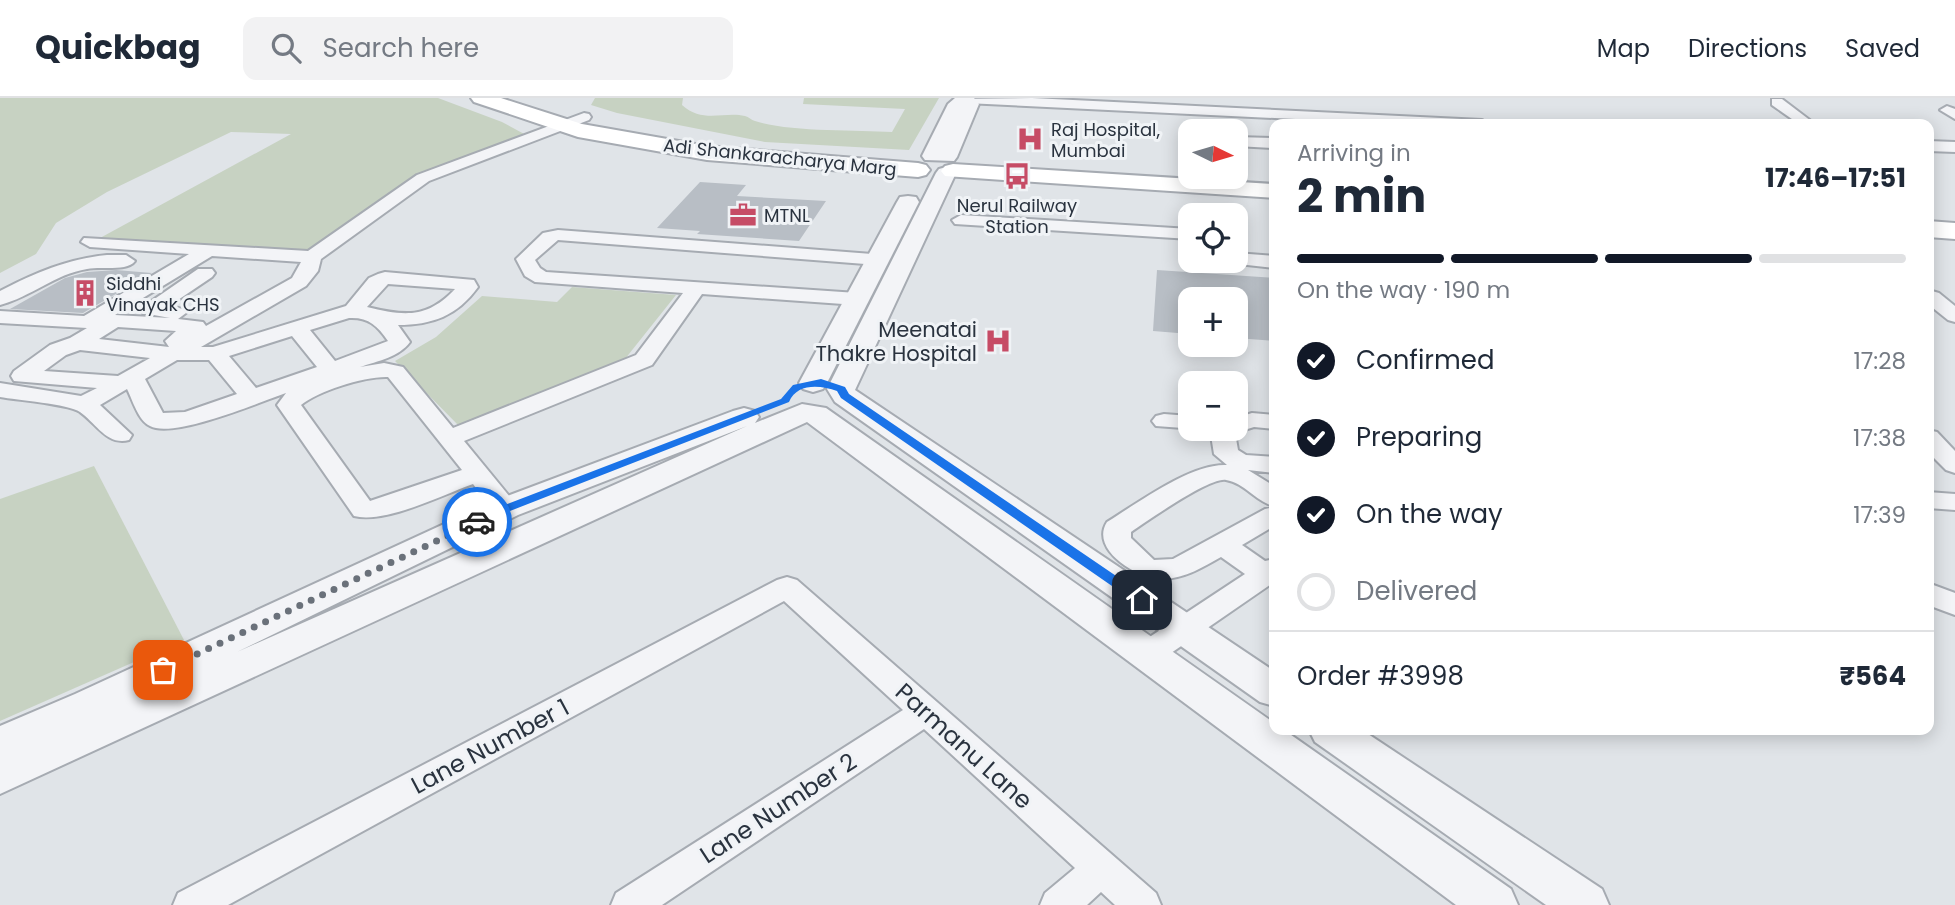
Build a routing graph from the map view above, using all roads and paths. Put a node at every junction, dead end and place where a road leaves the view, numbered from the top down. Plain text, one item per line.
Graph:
1 (481, 98) edge
2 (524, 98) edge
3 (966, 99) edge
4 (1777, 102) dead end
5 (584, 117) junction
6 (1379, 119) edge
7 (1801, 119) edge
8 (561, 126) junction
9 (1248, 142) edge
10 (1269, 143) edge
11 (1934, 146) edge
12 (1955, 147) edge
13 (938, 165) junction
14 (1178, 174) edge
15 (1248, 177) edge
16 (1269, 178) edge
17 (1269, 191) edge
18 (1934, 216) edge
19 (1955, 217) edge
20 (961, 220) dead end
21 (1934, 229) edge
22 (1955, 231) edge
23 (1178, 233) edge
24 (90, 242) dead end
25 (214, 257) junction
26 (312, 257) junction
27 (878, 259) junction
28 (1248, 260) edge
29 (1269, 262) edge
30 (81, 263) junction
31 (184, 266) junction
32 (54, 278) dead end
33 (697, 288) junction
34 (1934, 297) edge
35 (0, 299) edge
36 (857, 299) junction
37 (1955, 299) edge
38 (1934, 300) edge
39 (353, 311) junction
40 (220, 315) joint
41 (1955, 316) edge
42 (0, 317) edge
43 (384, 319) junction
44 (296, 327) junction
45 (78, 343) junction
46 (166, 353) junction
47 (215, 353) junction
48 (331, 370) junction
49 (129, 381) junction
50 (0, 390) edge
51 (252, 397) junction
52 (817, 399) junction
53 (85, 404) junction
54 (1164, 421) dead end
55 (1178, 422) edge
56 (1248, 422) edge
57 (1269, 422) edge
58 (120, 435) dead end
59 (449, 438) junction
60 (1224, 441) edge
61 (1934, 443) edge
62 (1269, 465) edge
63 (1955, 465) edge
64 (479, 473) junction
65 (1269, 494) edge
66 (1934, 500) edge
67 (1955, 502) edge
68 (506, 508) junction
69 (1269, 518) edge
70 (1223, 545) junction
71 (1269, 572) edge
72 (787, 587) joint
73 (1934, 596) edge
74 (1955, 605) edge
75 (1184, 629) junction
76 (1147, 654) junction
77 (1269, 688) edge
78 (926, 711) junction
79 (1337, 735) edge
80 (0, 744) edge
81 (0, 776) edge
82 (1101, 869) junction
83 (192, 905) edge
84 (630, 905) edge
85 (1059, 905) edge
86 (1142, 905) edge
87 (1494, 905) edge
88 (1585, 905) edge

1 - 8 main road, Adi Shankaracharya Marg
2 - 5 main road, Adi Shankaracharya Marg
3 - 6 street
3 - 13 street
4 - 7 street
5 - 8 street
5 - 13 main road, Adi Shankaracharya Marg
8 - 13 main road, Adi Shankaracharya Marg
8 - 26 street
9 - 10 street
11 - 12 street
13 - 14 main road, Adi Shankaracharya Marg
13 - 17 main road, Adi Shankaracharya Marg
13 - 27 street
13 - 52 street
15 - 16 main road
18 - 19 main road
20 - 23 street
21 - 22 main road
24 - 25 street
25 - 26 street
25 - 31 street
25 - 40 street
25 - 40 street
26 - 46 street
27 - 33 street
27 - 36 street
28 - 29 street
30 - 31 street
30 - 32 street
30 - 35 street
31 - 42 street
33 - 36 street
33 - 59 street
34 - 37 street
36 - 52 street
38 - 41 street
39 - 43 street
39 - 43 street
39 - 44 street
43 - 48 street
44 - 47 street
44 - 48 street
45 - 46 street
45 - 46 street
45 - 49 street
46 - 47 street
46 - 49 street
47 - 51 street
48 - 51 street
49 - 51 street
49 - 53 street
50 - 53 street
52 - 68 street
52 - 75 street
52 - 76 street
52 - 81 street
53 - 58 street
54 - 55 street
56 - 57 street
59 - 64 street
59 - 64 street
60 - 62 street
61 - 63 street
64 - 68 street
65 - 70 street
66 - 67 street
68 - 80 street
69 - 70 street
70 - 71 street
71 - 75 street
72 - 78 street, Parmanu Lane
72 - 83 street, Lane Number 1
73 - 74 street
75 - 76 street
75 - 77 street
76 - 87 street
78 - 82 street, Parmanu Lane
78 - 84 street, Lane Number 2
79 - 88 street
82 - 85 street
82 - 86 street, Parmanu Lane

